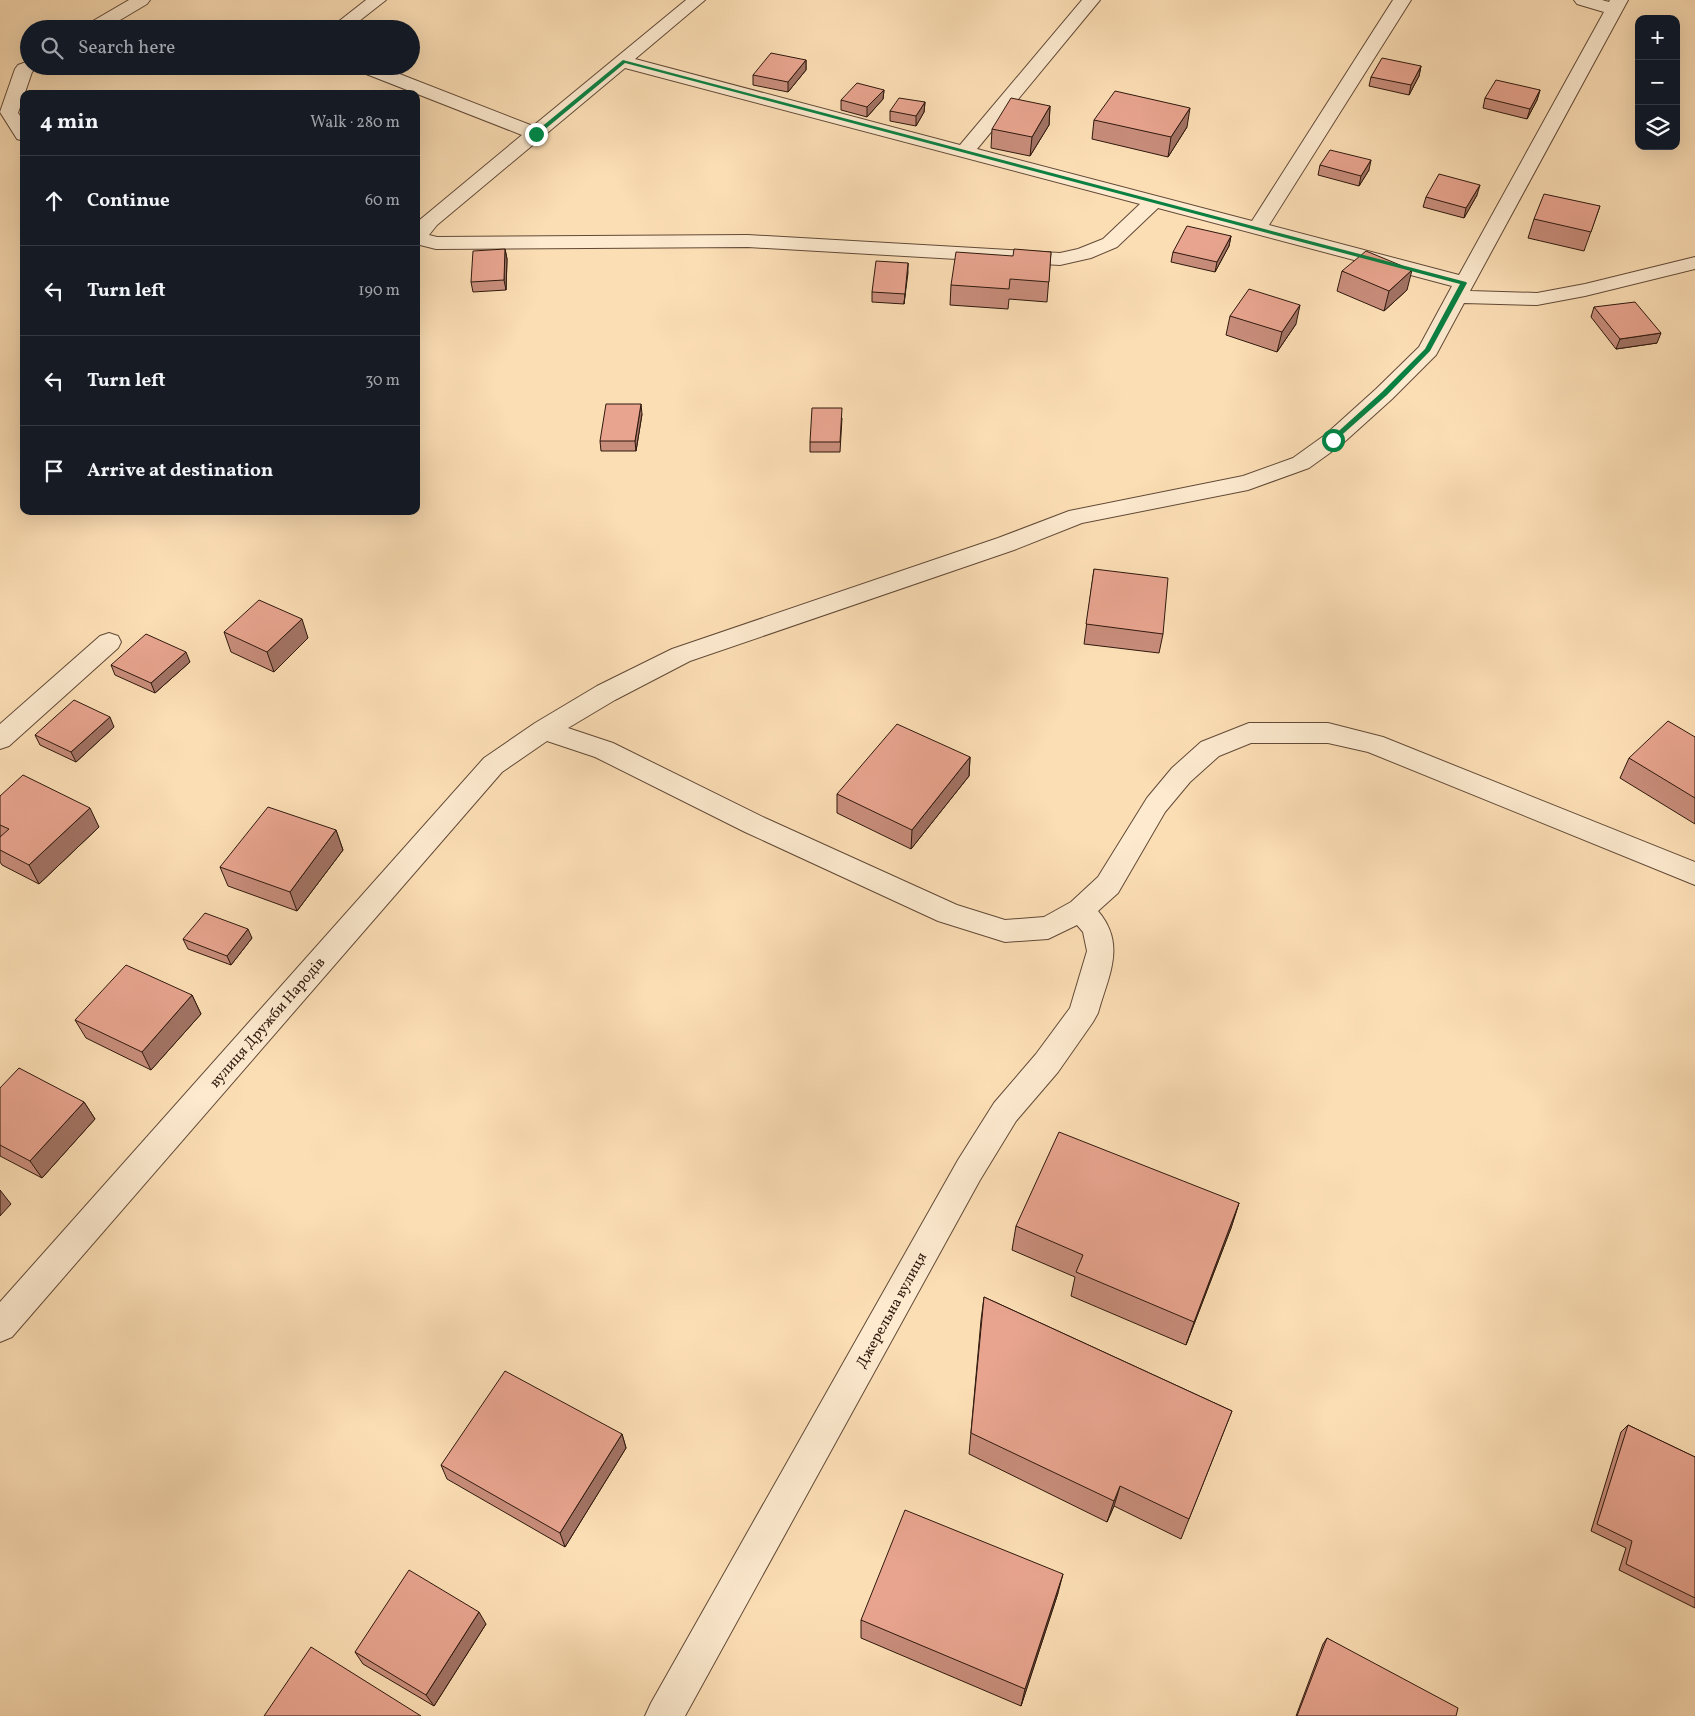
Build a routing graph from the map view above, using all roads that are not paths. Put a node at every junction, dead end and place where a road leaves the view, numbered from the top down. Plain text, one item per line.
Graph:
1 (141, 0) edge
2 (377, 0) edge
3 (696, 0) edge
4 (1091, 0) edge
5 (1402, 0) edge
6 (1583, 0) edge
7 (1616, 4) edge
8 (107, 20) edge
9 (350, 20) edge
10 (624, 62) junction
11 (22, 75) edge
12 (385, 75) edge
13 (20, 129) edge
14 (536, 134) junction
15 (964, 151) junction
16 (1154, 201) junction
17 (1257, 228) junction
18 (420, 231) edge
19 (420, 239) edge
20 (436, 243) junction
21 (420, 246) edge
22 (1695, 263) edge
23 (1461, 290) junction
24 (109, 642) dead end
25 (544, 730) junction
26 (0, 739) edge
27 (1695, 874) edge
28 (1081, 910) junction
29 (0, 1326) edge
30 (664, 1716) edge

1 - 8 street
2 - 9 street
3 - 10 street
4 - 15 street
5 - 17 street
6 - 7 street
7 - 23 street, вулиця Дружби Народів
10 - 14 street
10 - 15 street
11 - 13 street
12 - 14 street
14 - 18 street
15 - 16 street
16 - 17 street
16 - 20 street
17 - 23 street
19 - 20 street
20 - 21 street
22 - 23 street
23 - 25 street, вулиця Дружби Народів
24 - 26 street
25 - 28 street
25 - 29 street, вулиця Дружби Народів
27 - 28 street
28 - 30 street, Джерельна вулиця

